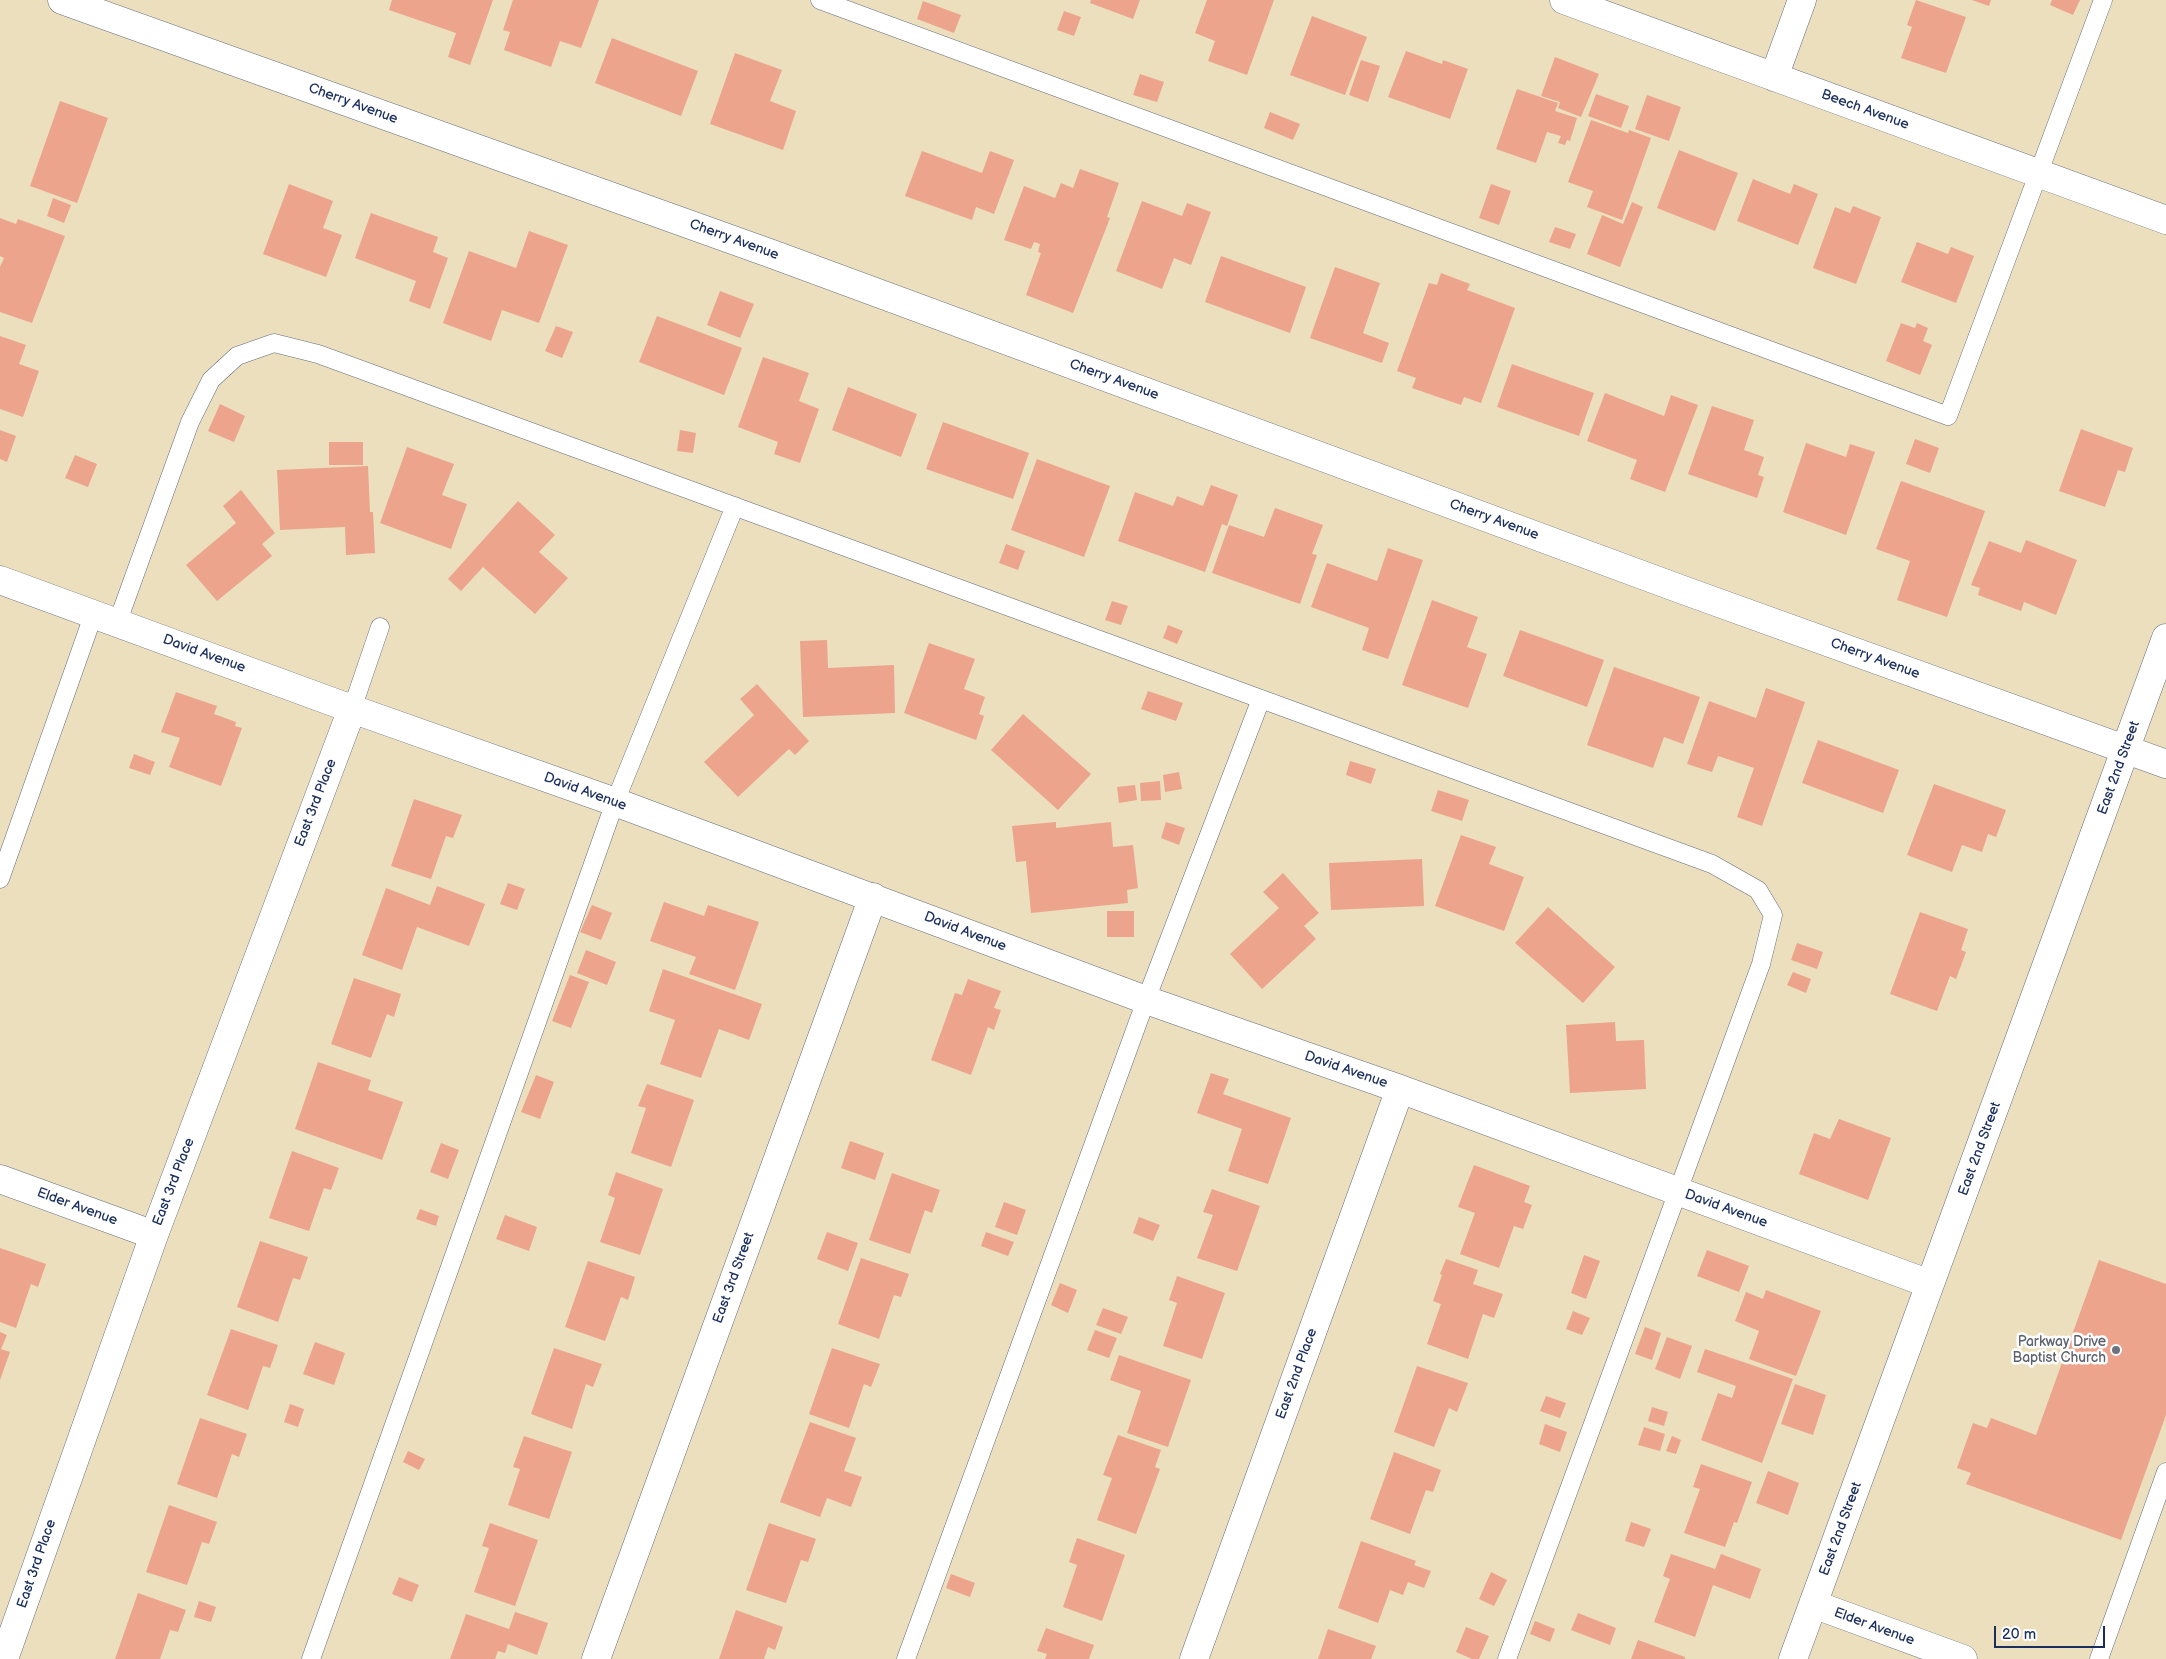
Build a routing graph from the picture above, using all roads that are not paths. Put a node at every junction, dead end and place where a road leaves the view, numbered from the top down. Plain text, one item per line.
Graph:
1 (62, 0) edge
2 (820, 0) edge
3 (1564, 0) edge
4 (1802, 0) edge
5 (2103, 0) edge
6 (1774, 77) junction
7 (2040, 174) junction
8 (2166, 220) edge
9 (735, 506) junction
10 (0, 580) edge
11 (106, 617) junction
12 (380, 627) dead end
13 (2166, 638) edge
14 (1261, 699) junction
15 (352, 709) junction
16 (2126, 749) junction
17 (2166, 764) edge
18 (615, 802) junction
19 (0, 879) edge
20 (873, 897) junction
21 (1146, 1000) junction
22 (1400, 1090) junction
23 (0, 1179) edge
24 (1677, 1191) junction
25 (154, 1235) junction
26 (1930, 1284) junction
27 (2166, 1472) edge
28 (1813, 1604) junction
29 (4, 1659) edge
30 (311, 1659) edge
31 (596, 1659) edge
32 (906, 1659) edge
33 (1194, 1659) edge
34 (1508, 1659) edge
35 (1794, 1659) edge
36 (1963, 1659) edge
37 (2099, 1659) edge

1 - 16 street, Cherry Avenue
2 - 7 lane
3 - 6 street, Beech Avenue
4 - 6 street
5 - 7 lane
6 - 7 street, Beech Avenue
7 - 8 street, Beech Avenue
9 - 11 lane
9 - 14 lane
9 - 18 lane
10 - 11 street, David Avenue
11 - 15 street, David Avenue
11 - 19 lane
12 - 15 lane
13 - 16 street, East 2nd Street
14 - 21 lane
14 - 24 lane
15 - 18 street, David Avenue
15 - 25 street, East 3rd Place
16 - 17 street, Cherry Avenue
16 - 26 street, East 2nd Street
18 - 20 street, David Avenue
18 - 30 lane
20 - 21 street, David Avenue
20 - 31 street, East 3rd Street
21 - 22 street, David Avenue
21 - 32 lane
22 - 24 street, David Avenue
22 - 33 street, East 2nd Place
23 - 25 street, Elder Avenue
24 - 26 street, David Avenue
24 - 34 lane
25 - 29 street, East 3rd Place
26 - 28 street, East 2nd Street
27 - 37 lane
28 - 35 street, East 2nd Street
28 - 36 street, Elder Avenue

